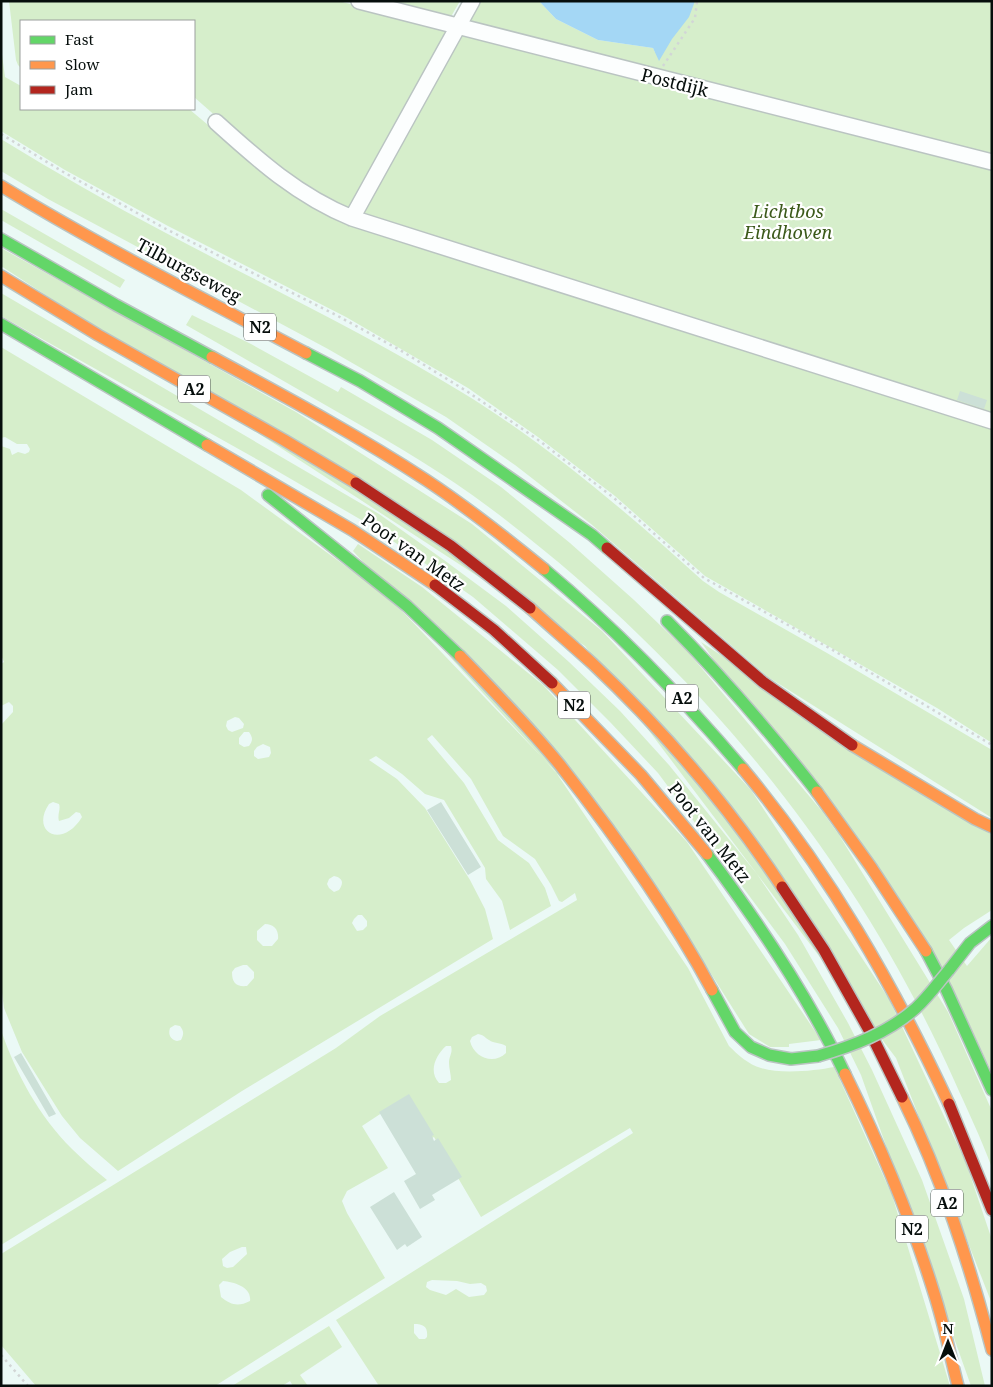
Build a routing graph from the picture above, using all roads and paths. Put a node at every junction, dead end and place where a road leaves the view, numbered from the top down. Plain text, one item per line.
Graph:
1 (359, 1) edge
2 (472, 1) edge
3 (697, 1) edge
4 (457, 26) junction
5 (658, 78) junction
6 (216, 122) dead end
7 (1, 134) edge
8 (992, 162) edge
9 (1, 186) edge
10 (352, 218) junction
11 (1, 239) edge
12 (1, 276) edge
13 (1, 324) edge
14 (992, 420) edge
15 (232, 459) junction
16 (512, 480) junction
17 (580, 540) dead end
18 (660, 614) dead end
19 (992, 745) edge
20 (992, 827) edge
21 (992, 926) edge
22 (992, 1090) edge
23 (992, 1210) edge
24 (992, 1350) edge
25 (1, 1355) edge
26 (28, 1386) edge
27 (958, 1386) edge

1 - 4 street, Postdijk
2 - 4 street
3 - 5 path
4 - 5 street, Postdijk
4 - 10 street
5 - 8 street, Postdijk
6 - 10 street
7 - 19 path
9 - 16 highway, Tilburgseweg / N2
10 - 14 street
11 - 23 highway, A2
12 - 24 highway, Poot van Metz / A2
13 - 15 highway, N2
15 - 21 highway, N2, bridge
15 - 27 highway, Poot van Metz / N2
16 - 17 highway, N2
16 - 20 highway, N2
18 - 22 highway
25 - 26 path

